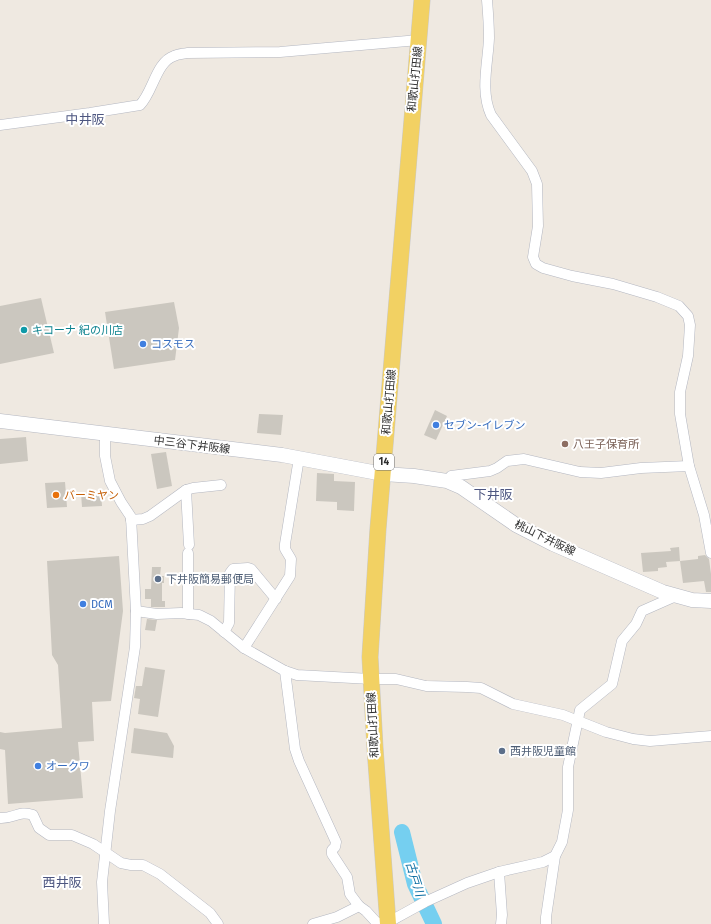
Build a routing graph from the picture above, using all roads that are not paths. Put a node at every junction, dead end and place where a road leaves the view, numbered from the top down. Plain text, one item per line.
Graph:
1 (422, 0) edge
2 (487, 0) edge
3 (419, 40) junction
4 (0, 125) edge
5 (0, 421) edge
6 (105, 434) junction
7 (299, 458) junction
8 (689, 466) junction
9 (383, 474) junction
10 (447, 481) junction
11 (221, 485) dead end
12 (186, 490) junction
13 (131, 520) junction
14 (711, 553) edge
15 (676, 596) junction
16 (276, 598) junction
17 (711, 601) edge
18 (136, 611) junction
19 (188, 614) junction
20 (224, 632) junction
21 (244, 648) junction
22 (285, 671) junction
23 (371, 679) junction
24 (578, 720) junction
25 (711, 736) edge
26 (0, 818) edge
27 (105, 852) junction
28 (555, 856) junction
29 (499, 872) junction
30 (359, 906) junction
31 (104, 924) edge
32 (218, 924) edge
33 (313, 924) edge
34 (388, 924) edge
35 (501, 924) edge
36 (546, 924) edge

1 - 3 main road, 和歌山打田線 / 14
2 - 8 street
3 - 4 street
3 - 9 main road, 和歌山打田線 / 14
5 - 6 main road, 中三谷下井阪線
6 - 7 main road, 中三谷下井阪線
6 - 13 street
7 - 9 main road, 中三谷下井阪線
7 - 16 street
8 - 10 street
8 - 14 street
9 - 10 main road, 桃山下井阪線
9 - 23 main road, 和歌山打田線 / 14
10 - 15 main road, 桃山下井阪線
11 - 12 street
12 - 13 street
12 - 19 street
13 - 18 street
15 - 17 main road, 桃山下井阪線
15 - 24 street
16 - 20 street
16 - 21 street
18 - 19 street
18 - 27 street
19 - 20 street
20 - 21 street
21 - 22 street
22 - 23 street
22 - 30 street
23 - 24 street
23 - 34 main road, 和歌山打田線 / 14
24 - 25 street
24 - 28 street
26 - 27 street
27 - 31 street
27 - 32 street
28 - 29 street
28 - 36 street
29 - 34 street
29 - 35 street
30 - 33 street
30 - 34 street

